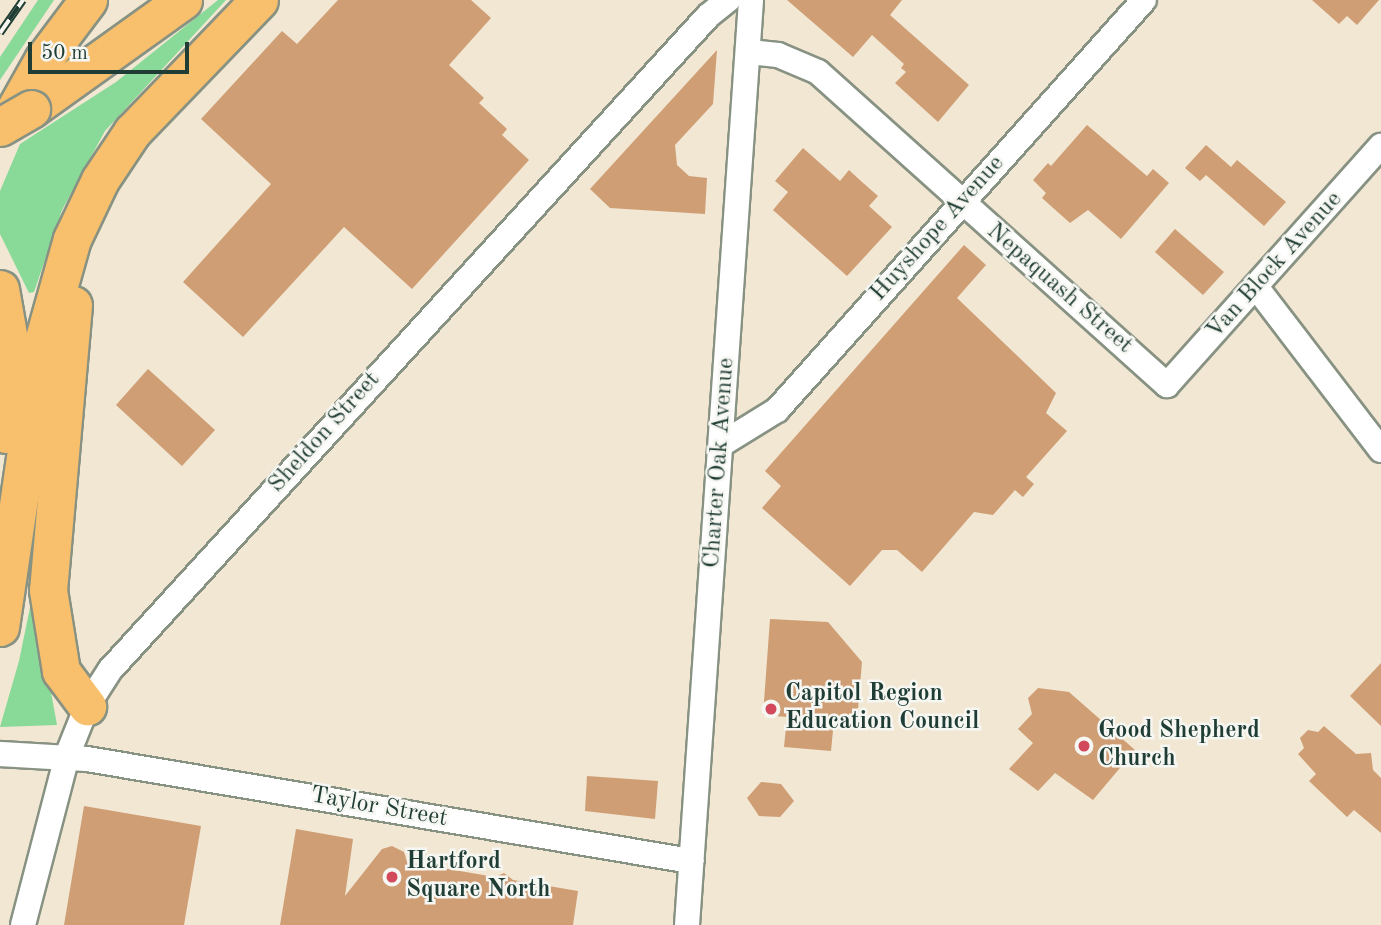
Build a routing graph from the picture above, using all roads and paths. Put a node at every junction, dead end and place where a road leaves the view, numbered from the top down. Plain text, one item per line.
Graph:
1 (88, 0) edge
2 (183, 0) edge
3 (259, 0) edge
4 (727, 0) edge
5 (751, 0) edge
6 (1143, 0) edge
7 (749, 52) junction
8 (143, 118) junction
9 (0, 127) edge
10 (0, 139) edge
11 (1381, 146) edge
12 (961, 202) junction
13 (1257, 288) junction
14 (0, 289) edge
15 (1167, 385) joint
16 (722, 444) junction
17 (1381, 450) edge
18 (3, 615) edge
19 (87, 706) junction
20 (0, 754) edge
21 (67, 757) junction
22 (691, 861) junction
23 (23, 925) edge
24 (687, 925) edge

1 - 10 highway
2 - 9 highway, bridge
3 - 8 highway
4 - 19 street, Sheldon Street
5 - 7 street, Charter Oak Avenue
6 - 12 street, Huyshope Avenue
7 - 12 street, Nepaquash Street
7 - 16 street, Charter Oak Avenue
8 - 18 highway
8 - 19 highway
11 - 13 street, Van Block Avenue
12 - 15 street, Nepaquash Street
12 - 16 street, Huyshope Avenue
13 - 15 street, Van Block Avenue
13 - 17 street
14 - 18 highway
16 - 22 street, Charter Oak Avenue
19 - 21 street, Sheldon Street
20 - 21 street, Taylor Street
21 - 22 street, Taylor Street
21 - 23 street, Sheldon Street
22 - 24 street, Charter Oak Avenue

